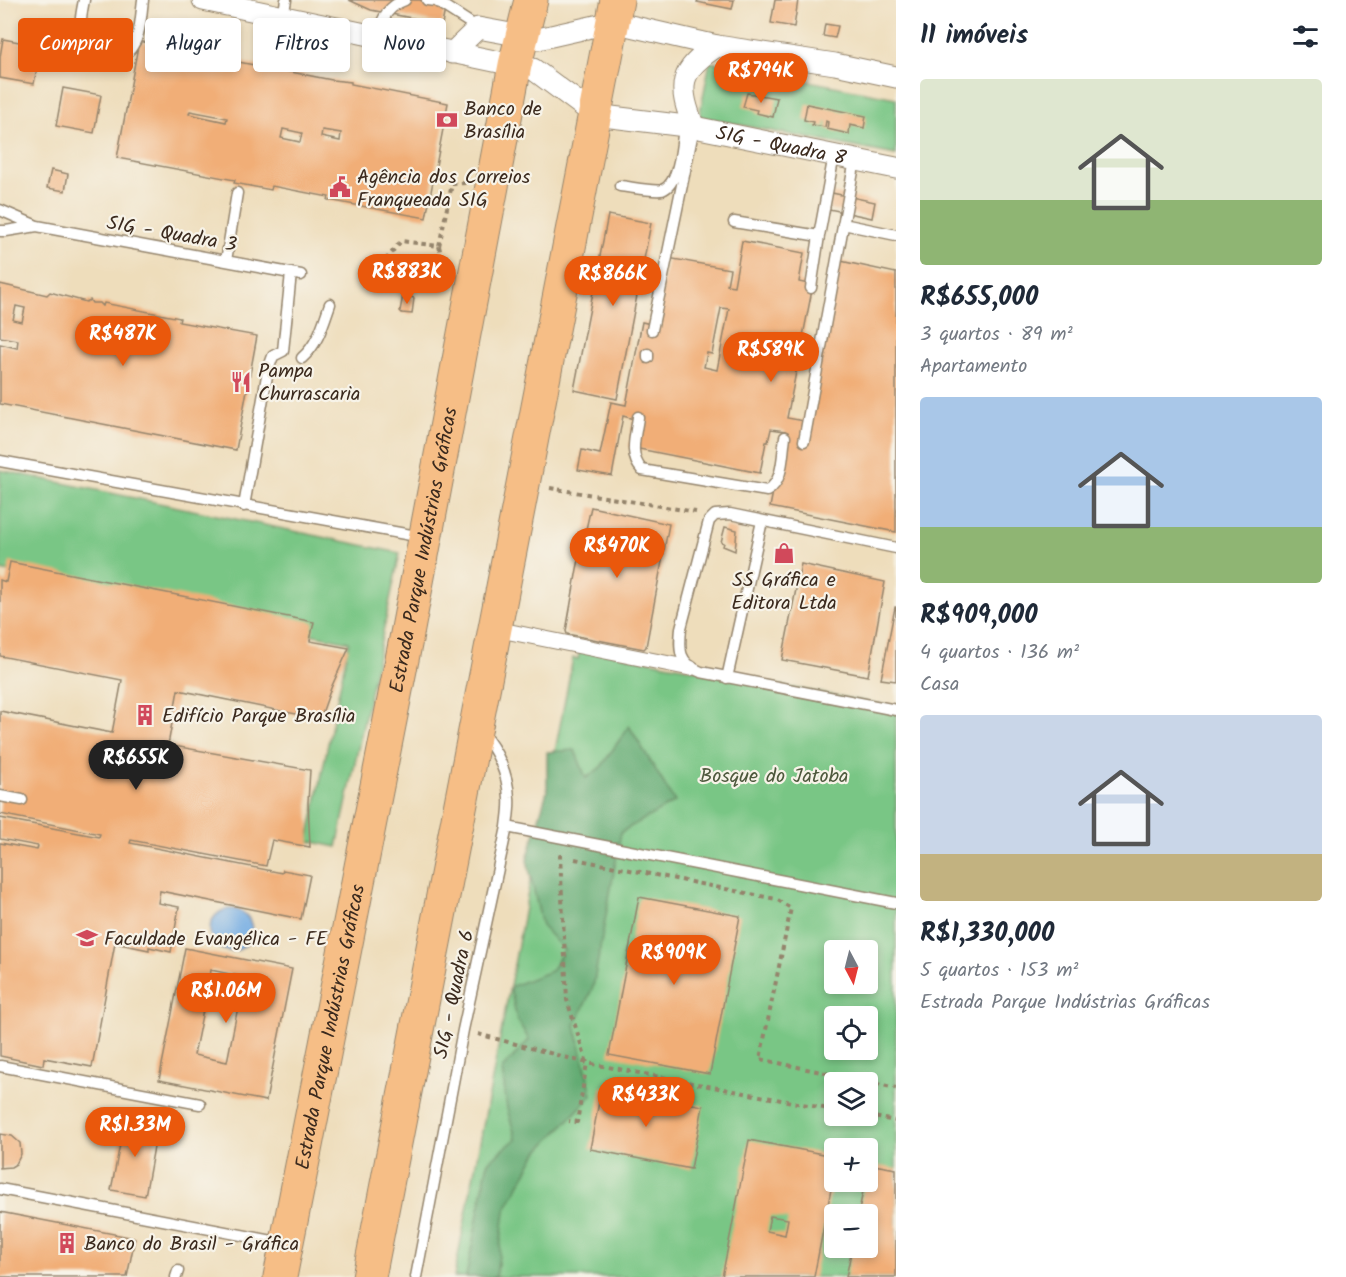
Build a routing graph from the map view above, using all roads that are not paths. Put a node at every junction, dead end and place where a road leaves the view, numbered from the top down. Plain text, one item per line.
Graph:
1 (84, 0) edge
2 (143, 0) edge
3 (203, 0) edge
4 (405, 0) edge
5 (427, 0) edge
6 (531, 0) edge
7 (284, 8) edge
8 (615, 11) edge
9 (383, 18) edge
10 (478, 28) junction
11 (362, 33) edge
12 (717, 46) junction
13 (446, 52) edge
14 (452, 53) junction
15 (524, 57) junction
16 (896, 77) edge
17 (595, 115) junction
18 (689, 126) junction
19 (834, 155) junction
20 (855, 160) junction
21 (896, 168) edge
22 (620, 186) dead end
23 (237, 193) dead end
24 (0, 210) edge
25 (734, 222) dead end
26 (843, 224) junction
27 (37, 226) junction
28 (0, 231) edge
29 (896, 235) edge
30 (819, 236) junction
31 (226, 261) junction
32 (811, 288) dead end
33 (330, 304) dead end
34 (652, 330) dead end
35 (302, 358) dead end
36 (638, 417) dead end
37 (785, 437) dead end
38 (804, 441) dead end
39 (0, 461) edge
40 (244, 506) junction
41 (762, 521) junction
42 (425, 538) junction
43 (896, 548) edge
44 (495, 629) junction
45 (690, 668) junction
46 (727, 678) junction
47 (896, 710) edge
48 (476, 726) junction
49 (0, 796) edge
50 (22, 800) dead end
51 (507, 827) junction
52 (896, 903) edge
53 (0, 1066) edge
54 (200, 1104) dead end
55 (0, 1189) edge
56 (286, 1244) junction
57 (280, 1277) edge
58 (369, 1277) edge
59 (416, 1277) edge

1 - 2 lane
3 - 7 street
4 - 9 lane
5 - 10 lane
6 - 15 main road, Estrada Parque Indústrias Gráficas
7 - 11 street
8 - 12 street
8 - 15 street
8 - 17 main road
10 - 14 street
10 - 15 street
12 - 16 street
12 - 18 street
13 - 14 street
14 - 15 street
15 - 17 street
15 - 42 main road, Estrada Parque Indústrias Gráficas
17 - 18 street, SIG - Quadra 8
17 - 44 main road
18 - 19 street, SIG - Quadra 8
18 - 22 lane
18 - 34 lane
19 - 20 street, SIG - Quadra 8
19 - 30 lane
20 - 21 street, SIG - Quadra 8
20 - 26 lane
23 - 31 lane
24 - 27 lane, SIG - Quadra 3
25 - 30 lane
26 - 29 lane
26 - 38 lane
27 - 28 lane, SIG - Quadra 3
27 - 31 lane, SIG - Quadra 3
30 - 32 lane
31 - 40 lane, SIG - Quadra 3
33 - 35 lane
36 - 37 lane
39 - 40 lane
40 - 42 lane
41 - 43 lane
41 - 45 lane
41 - 46 lane
42 - 56 main road, Estrada Parque Indústrias Gráficas
44 - 45 street
44 - 48 main road
45 - 46 lane
46 - 47 lane
48 - 51 lane, SIG - Quadra 6
48 - 58 main road
49 - 50 lane
51 - 52 lane
51 - 59 lane, SIG - Quadra 6
53 - 54 lane
55 - 56 lane
56 - 57 main road, Estrada Parque Indústrias Gráficas

